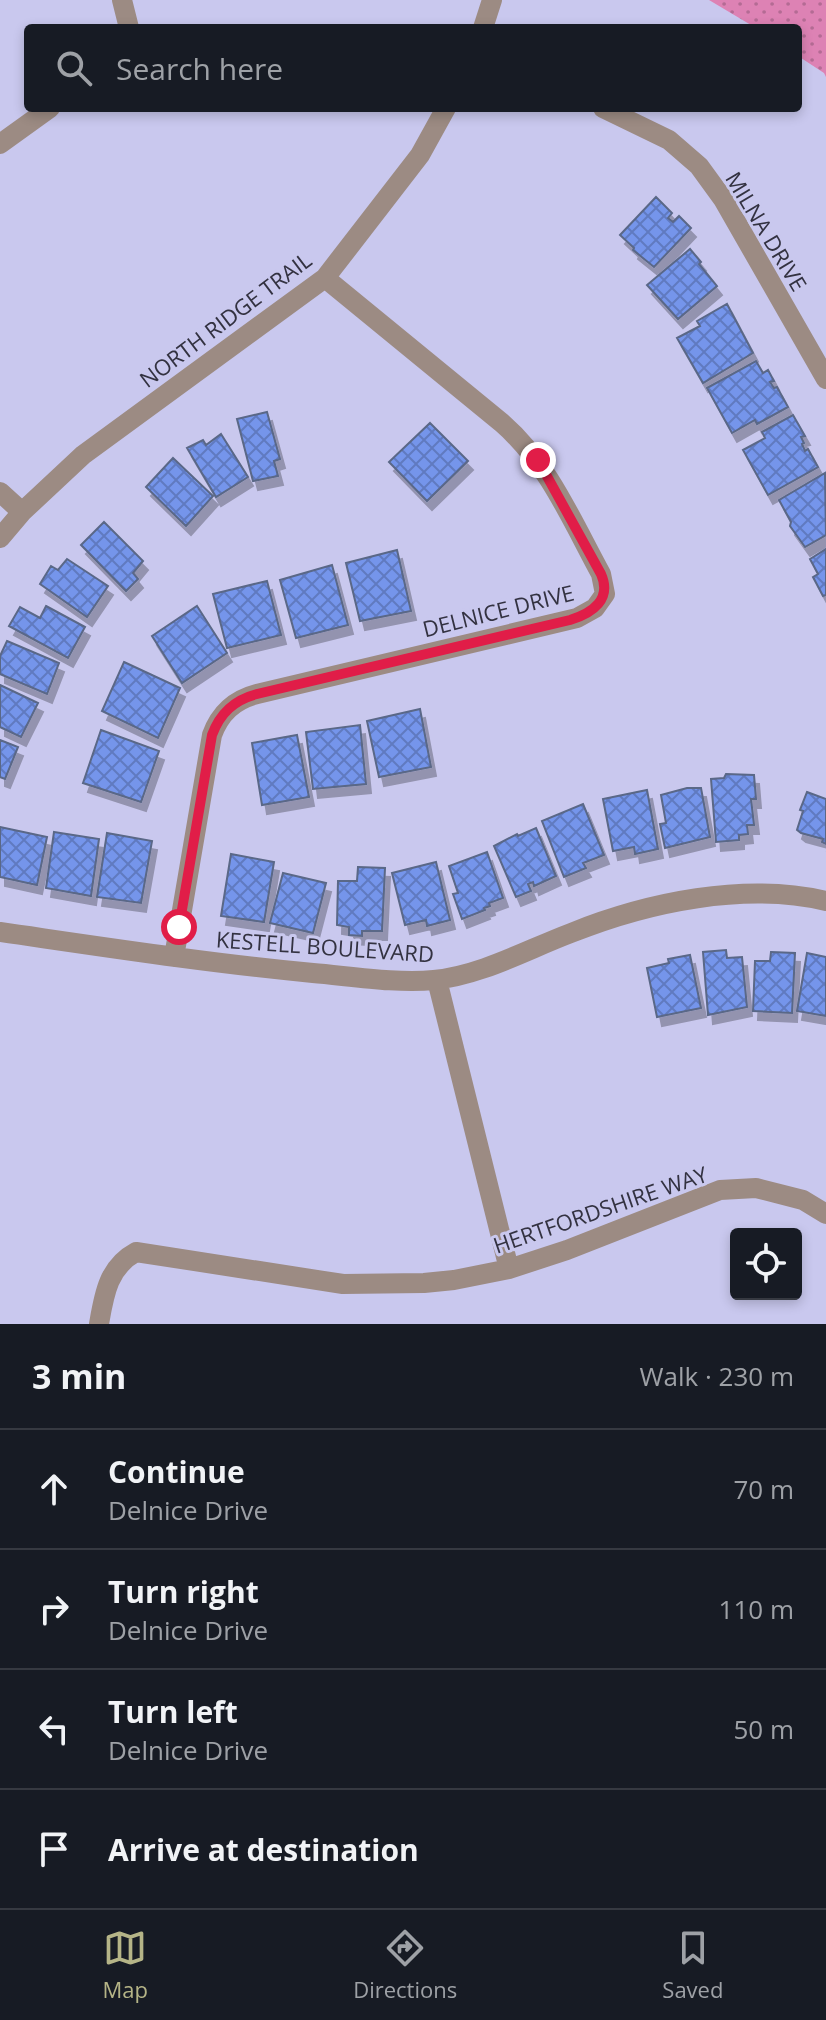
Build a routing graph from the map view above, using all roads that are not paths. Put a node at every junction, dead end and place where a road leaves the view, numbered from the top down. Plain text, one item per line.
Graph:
1 (122, 0) edge
2 (492, 0) edge
3 (128, 24) edge
4 (484, 24) edge
5 (44, 112) edge
6 (444, 112) edge
7 (611, 112) edge
8 (0, 144) edge
9 (325, 278) junction
10 (826, 379) edge
11 (0, 492) edge
12 (22, 512) junction
13 (0, 538) edge
14 (826, 901) edge
15 (0, 932) edge
16 (174, 957) junction
17 (437, 980) junction
18 (826, 1214) edge
19 (509, 1269) junction
20 (99, 1324) edge

1 - 3 street
2 - 4 street
5 - 8 street
6 - 9 street, NORTH RIDGE TRAIL
7 - 10 street, MILNA DRIVE
9 - 12 street, NORTH RIDGE TRAIL
9 - 16 street, DELNICE DRIVE
11 - 12 street
12 - 13 street, NORTH RIDGE TRAIL
14 - 17 street, KESTELL BOULEVARD
15 - 16 street, KESTELL BOULEVARD
16 - 17 street, KESTELL BOULEVARD
17 - 19 street
18 - 19 street, HERTFORDSHIRE WAY
19 - 20 street, HERTFORDSHIRE WAY

